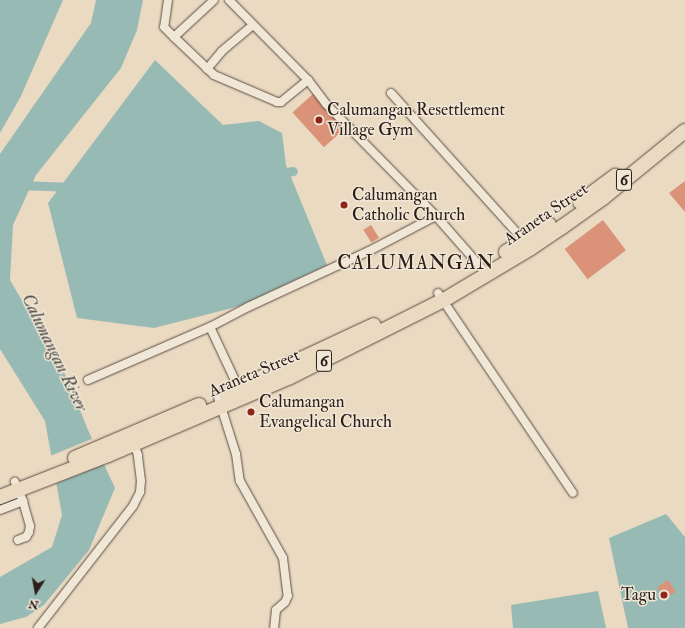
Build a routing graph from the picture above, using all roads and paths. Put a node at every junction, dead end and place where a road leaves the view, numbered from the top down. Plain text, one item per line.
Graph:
1 (168, 0) edge
2 (214, 0) edge
3 (229, 0) edge
4 (253, 25) junction
5 (174, 37) junction
6 (207, 69) junction
7 (308, 80) junction
8 (391, 93) dead end
9 (685, 122) edge
10 (685, 131) edge
11 (436, 216) junction
12 (528, 244) junction
13 (484, 271) junction
14 (444, 301) junction
15 (210, 327) junction
16 (88, 380) dead end
17 (241, 393) junction
18 (220, 402) junction
19 (134, 444) junction
20 (106, 450) junction
21 (0, 488) edge
22 (19, 491) junction
23 (573, 493) dead end
24 (0, 497) edge
25 (0, 510) edge
26 (18, 540) dead end
27 (38, 628) edge
28 (274, 628) edge

1 - 5 street
2 - 5 street
3 - 4 street
4 - 6 street
4 - 7 street
5 - 6 street
6 - 7 street
7 - 11 street
8 - 12 street
9 - 12 highway
10 - 12 highway, Araneta Street / 6
11 - 13 street
11 - 15 street
12 - 13 highway
13 - 14 highway
14 - 17 highway
14 - 23 street
15 - 16 street
15 - 17 street
17 - 18 highway
18 - 19 highway, Araneta Street
18 - 20 highway
18 - 28 street
19 - 20 highway, Araneta Street
19 - 27 street
20 - 22 highway, Araneta Street
21 - 22 highway
22 - 24 highway, Araneta Street
22 - 25 street
22 - 26 street

